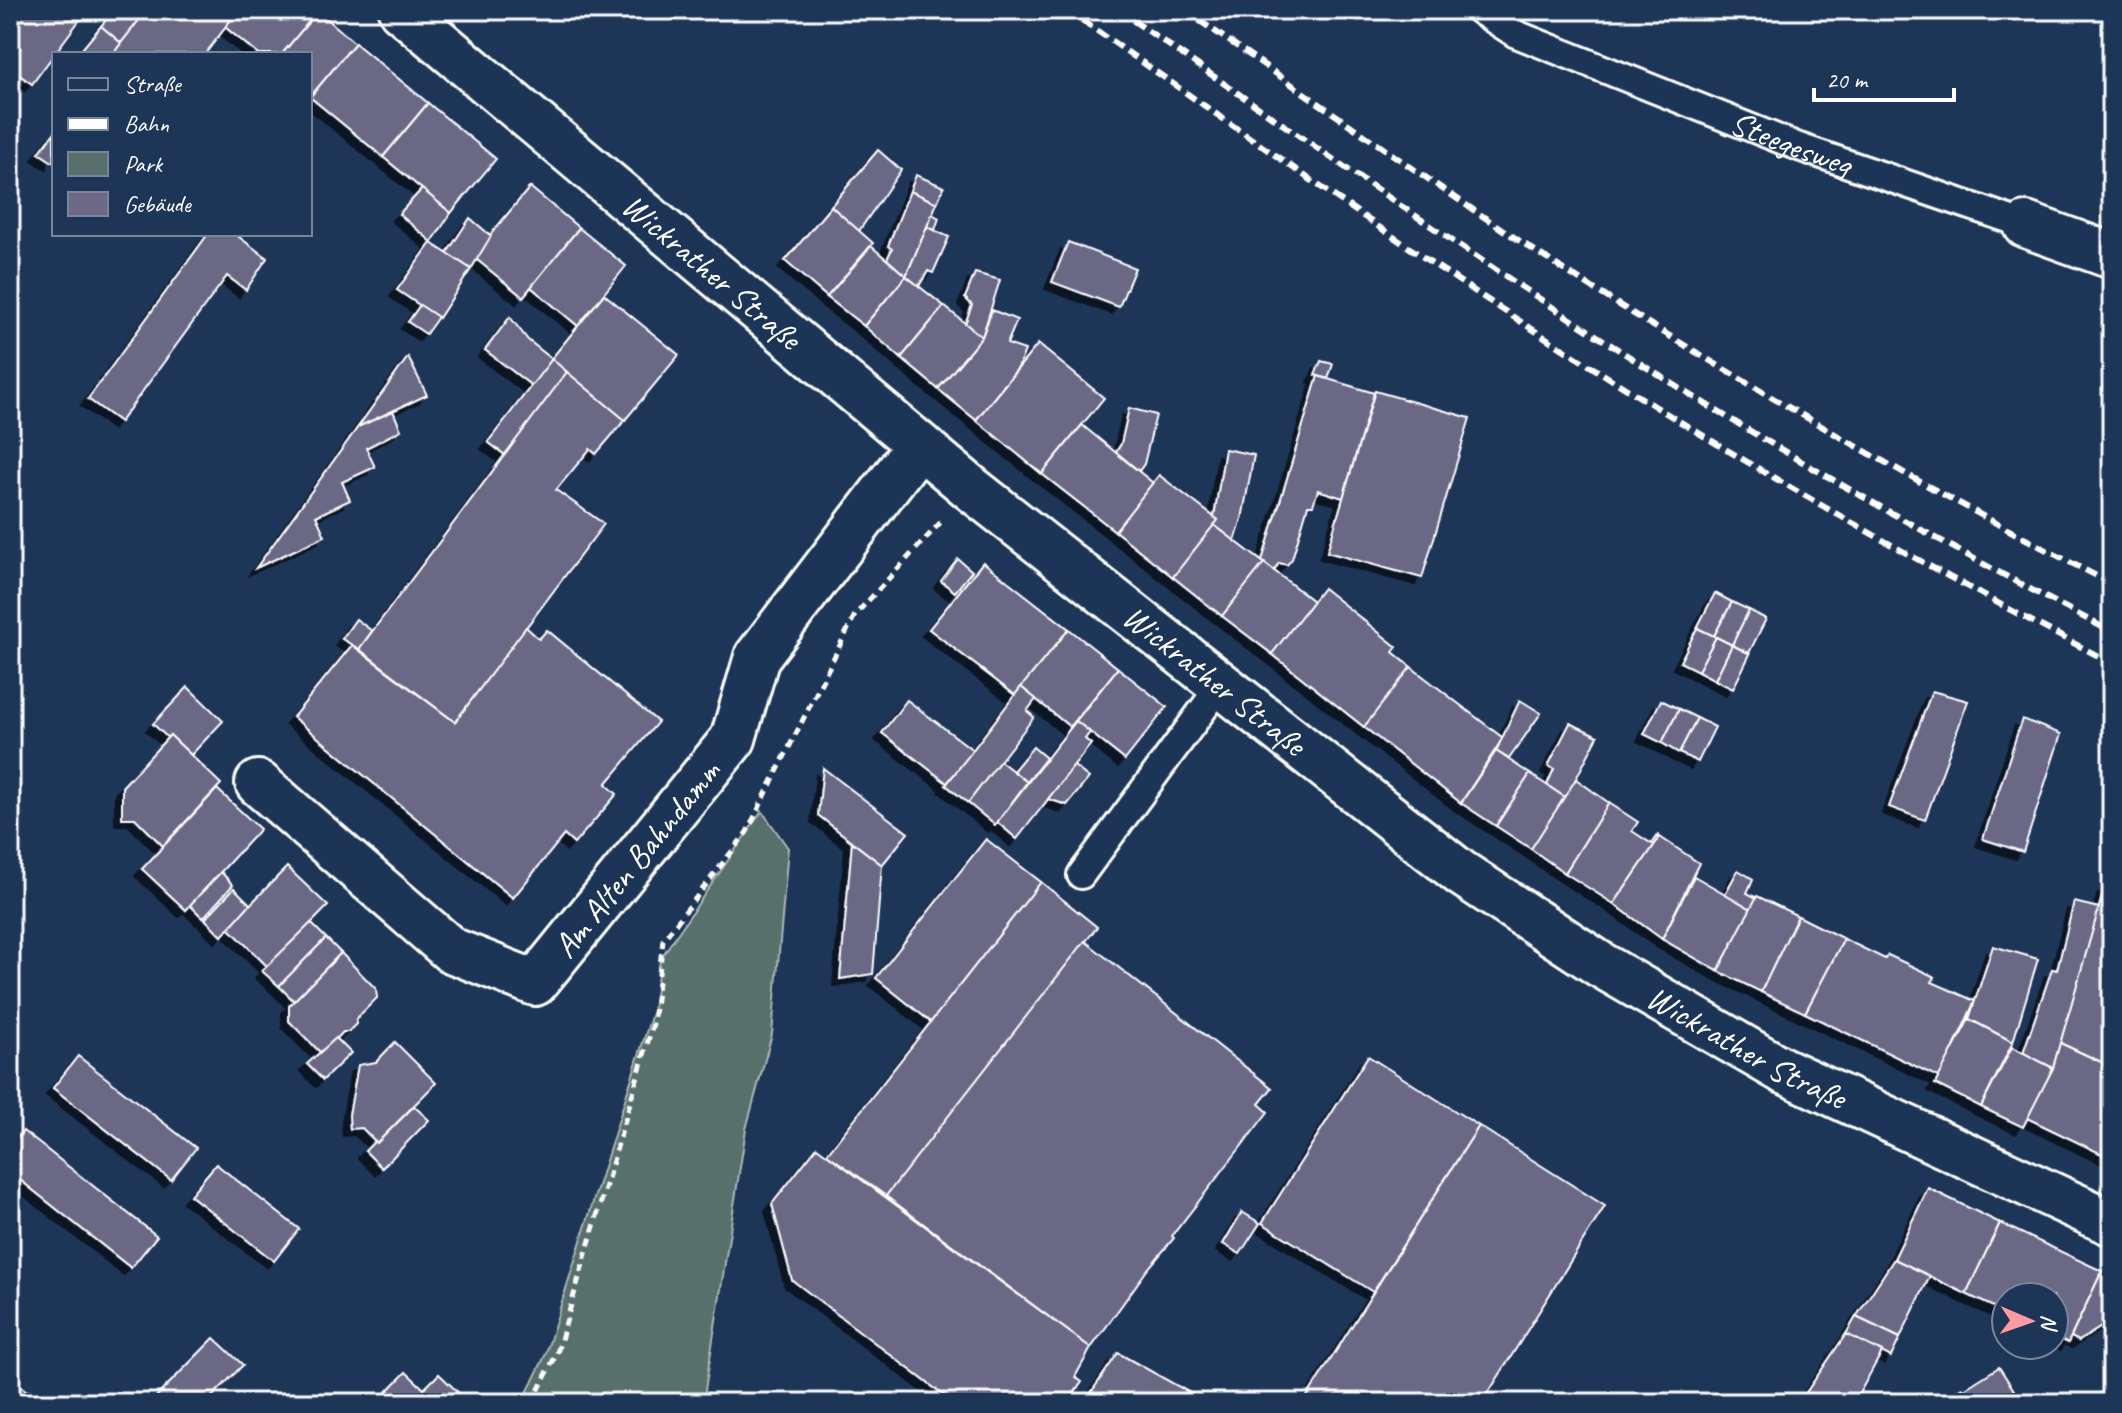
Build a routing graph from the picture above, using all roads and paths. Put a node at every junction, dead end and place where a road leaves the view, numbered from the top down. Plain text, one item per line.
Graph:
1 (401, 10) edge
2 (1479, 10) edge
3 (2026, 225) joint
4 (2112, 256) edge
5 (919, 445) junction
6 (972, 489) junction
7 (1221, 685) junction
8 (258, 783) dead end
9 (1081, 875) dead end
10 (2112, 1223) edge
11 (532, 1403) edge

1 - 5 main road, Wickrather Straße
2 - 3 lane, Steegesweg
3 - 4 main road, Steegesweg
5 - 6 main road, Wickrather Straße
5 - 8 main road, Am Alten Bahndamm
6 - 7 main road, Wickrather Straße
6 - 11 path
7 - 9 lane
7 - 10 main road, Wickrather Straße

